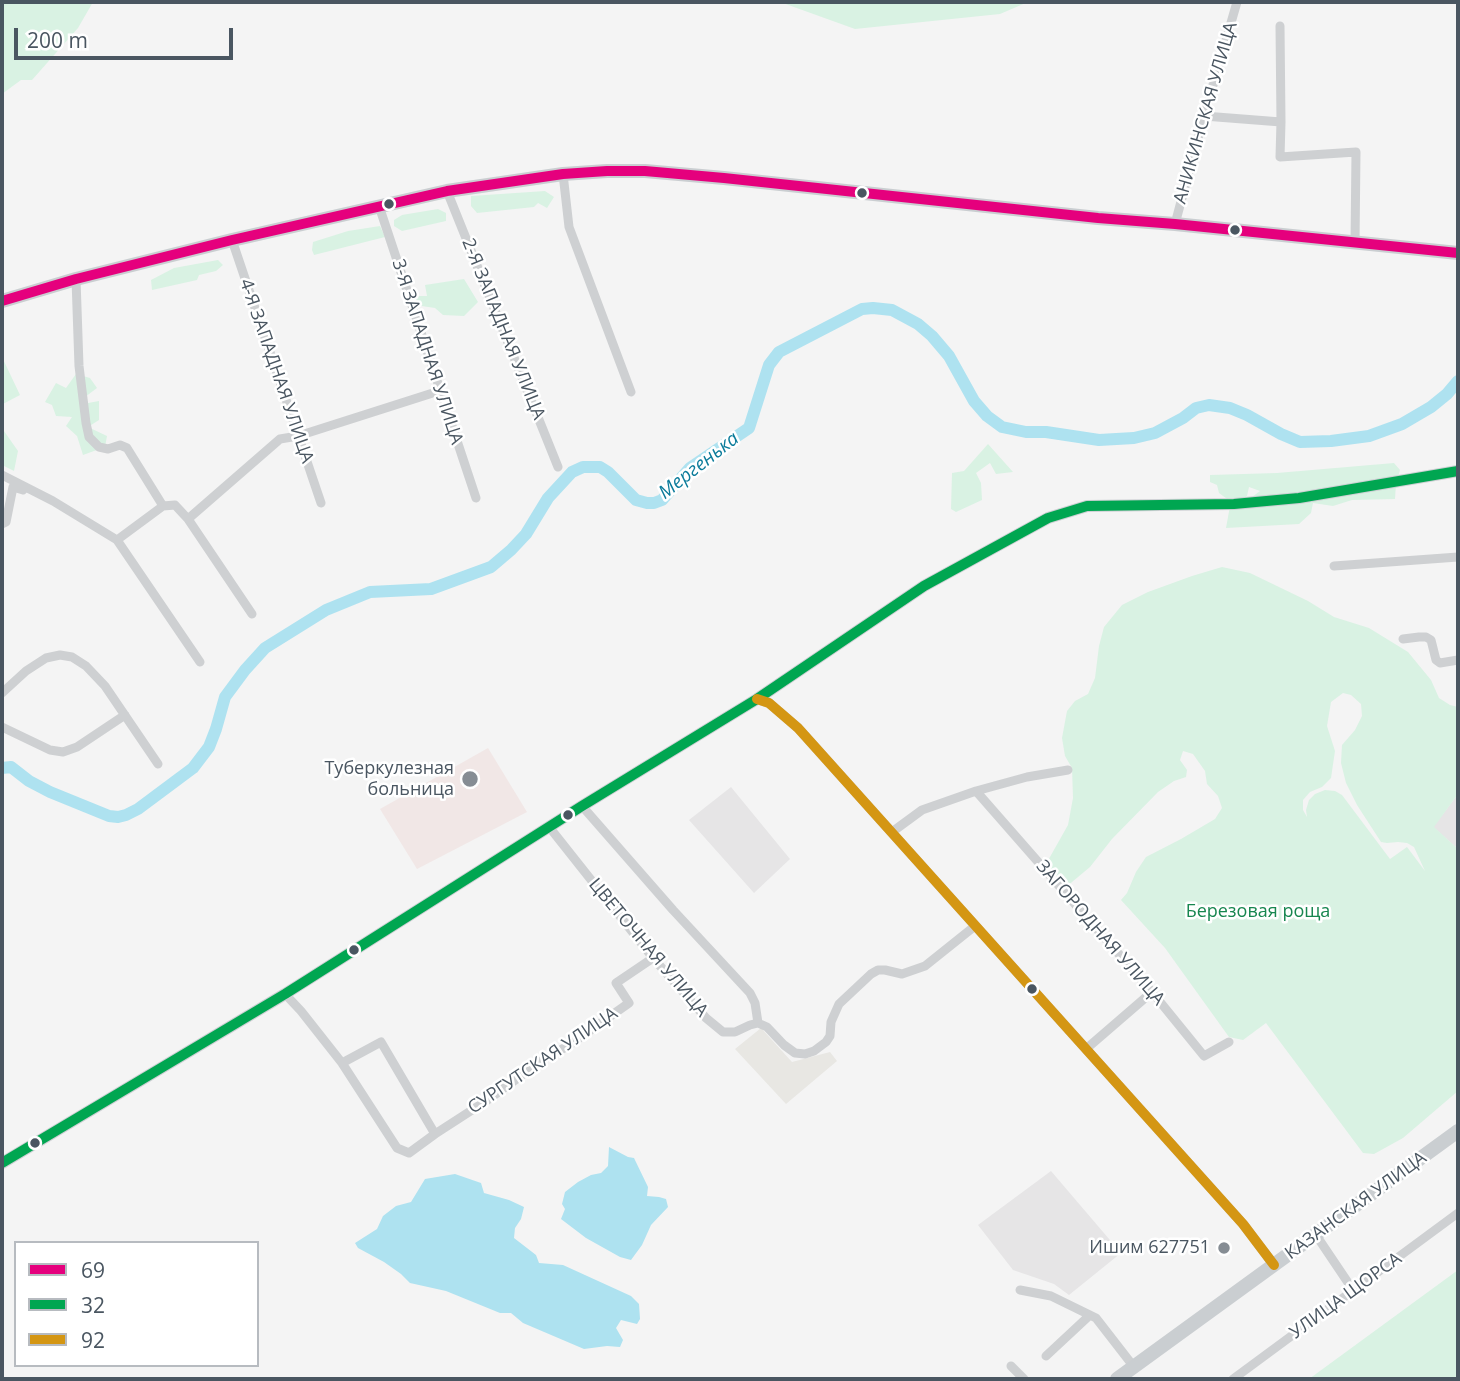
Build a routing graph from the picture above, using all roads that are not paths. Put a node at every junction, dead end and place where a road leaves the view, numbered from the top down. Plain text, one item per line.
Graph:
1 (1237, 2) edge
2 (1280, 26) dead end
3 (1204, 116) junction
4 (1281, 122) junction
5 (563, 174) junction
6 (447, 191) junction
7 (379, 206) junction
8 (1175, 224) junction
9 (232, 240) junction
10 (1356, 243) junction
11 (1458, 253) edge
12 (76, 279) junction
13 (2, 301) edge
14 (439, 391) junction
15 (631, 392) dead end
16 (298, 436) junction
17 (558, 467) dead end
18 (1458, 471) edge
19 (2, 475) edge
20 (476, 498) dead end
21 (53, 501) junction
22 (321, 503) dead end
23 (163, 506) junction
24 (188, 519) junction
25 (2, 524) edge
26 (117, 540) junction
27 (1458, 556) edge
28 (1334, 566) dead end
29 (252, 614) dead end
30 (1403, 639) dead end
31 (1458, 660) edge
32 (200, 662) dead end
33 (2, 693) edge
34 (757, 699) junction
35 (125, 715) junction
36 (2, 727) edge
37 (158, 764) dead end
38 (1068, 770) dead end
39 (976, 791) junction
40 (582, 806) junction
41 (550, 828) junction
42 (892, 832) junction
43 (975, 926) junction
44 (653, 958) junction
45 (1152, 992) junction
46 (285, 994) junction
47 (758, 1023) junction
48 (1229, 1042) dead end
49 (1086, 1049) junction
50 (342, 1063) junction
51 (1458, 1131) edge
52 (435, 1134) junction
53 (2, 1163) edge
54 (1458, 1213) edge
55 (1315, 1235) junction
56 (1274, 1265) junction
57 (1020, 1290) dead end
58 (1353, 1290) junction
59 (1090, 1315) junction
60 (1046, 1356) dead end
61 (1011, 1366) dead end
62 (1135, 1367) junction
63 (1024, 1379) edge
64 (1119, 1379) edge
65 (1233, 1379) edge

1 - 3 street, АНИКИНСКАЯ УЛИЦА
2 - 4 street
3 - 4 street
3 - 8 street, АНИКИНСКАЯ УЛИЦА
4 - 10 street
5 - 6 main road
5 - 8 main road
5 - 15 street
6 - 7 main road
6 - 17 street, 2-Я ЗАПАДНАЯ УЛИЦА
7 - 9 main road
7 - 14 street, 3-Я ЗАПАДНАЯ УЛИЦА
8 - 10 main road
9 - 12 main road
9 - 16 street, 4-Я ЗАПАДНАЯ УЛИЦА
10 - 11 main road
12 - 13 main road
12 - 23 street
14 - 16 street
14 - 20 street, 3-Я ЗАПАДНАЯ УЛИЦА
16 - 22 street, 4-Я ЗАПАДНАЯ УЛИЦА
16 - 24 street
18 - 34 main road
19 - 21 street
21 - 25 street
21 - 26 street
23 - 24 street
23 - 26 street
24 - 29 street
26 - 32 street
27 - 28 street
30 - 31 street
33 - 35 street
34 - 40 main road
34 - 42 street
35 - 36 street
35 - 37 street
38 - 39 street
39 - 42 street
39 - 45 street, ЗАГОРОДНАЯ УЛИЦА
40 - 41 main road
40 - 47 street
41 - 44 street, ЦВЕТОЧНАЯ УЛИЦА
41 - 46 main road
42 - 43 street
43 - 47 street
43 - 49 street
44 - 47 street, ЦВЕТОЧНАЯ УЛИЦА
44 - 52 street, СУРГУТСКАЯ УЛИЦА
45 - 48 street, ЗАГОРОДНАЯ УЛИЦА
45 - 49 street
46 - 50 street
46 - 53 main road
49 - 56 street
50 - 52 street
50 - 52 street
51 - 55 main road, КАЗАНСКАЯ УЛИЦА
54 - 58 street, УЛИЦА ЩОРСА
55 - 56 main road, КАЗАНСКАЯ УЛИЦА
55 - 58 street
56 - 62 main road, КАЗАНСКАЯ УЛИЦА
57 - 59 street
58 - 65 street, УЛИЦА ЩОРСА
59 - 60 street
59 - 62 street
61 - 63 street
62 - 64 main road, КАЗАНСКАЯ УЛИЦА

